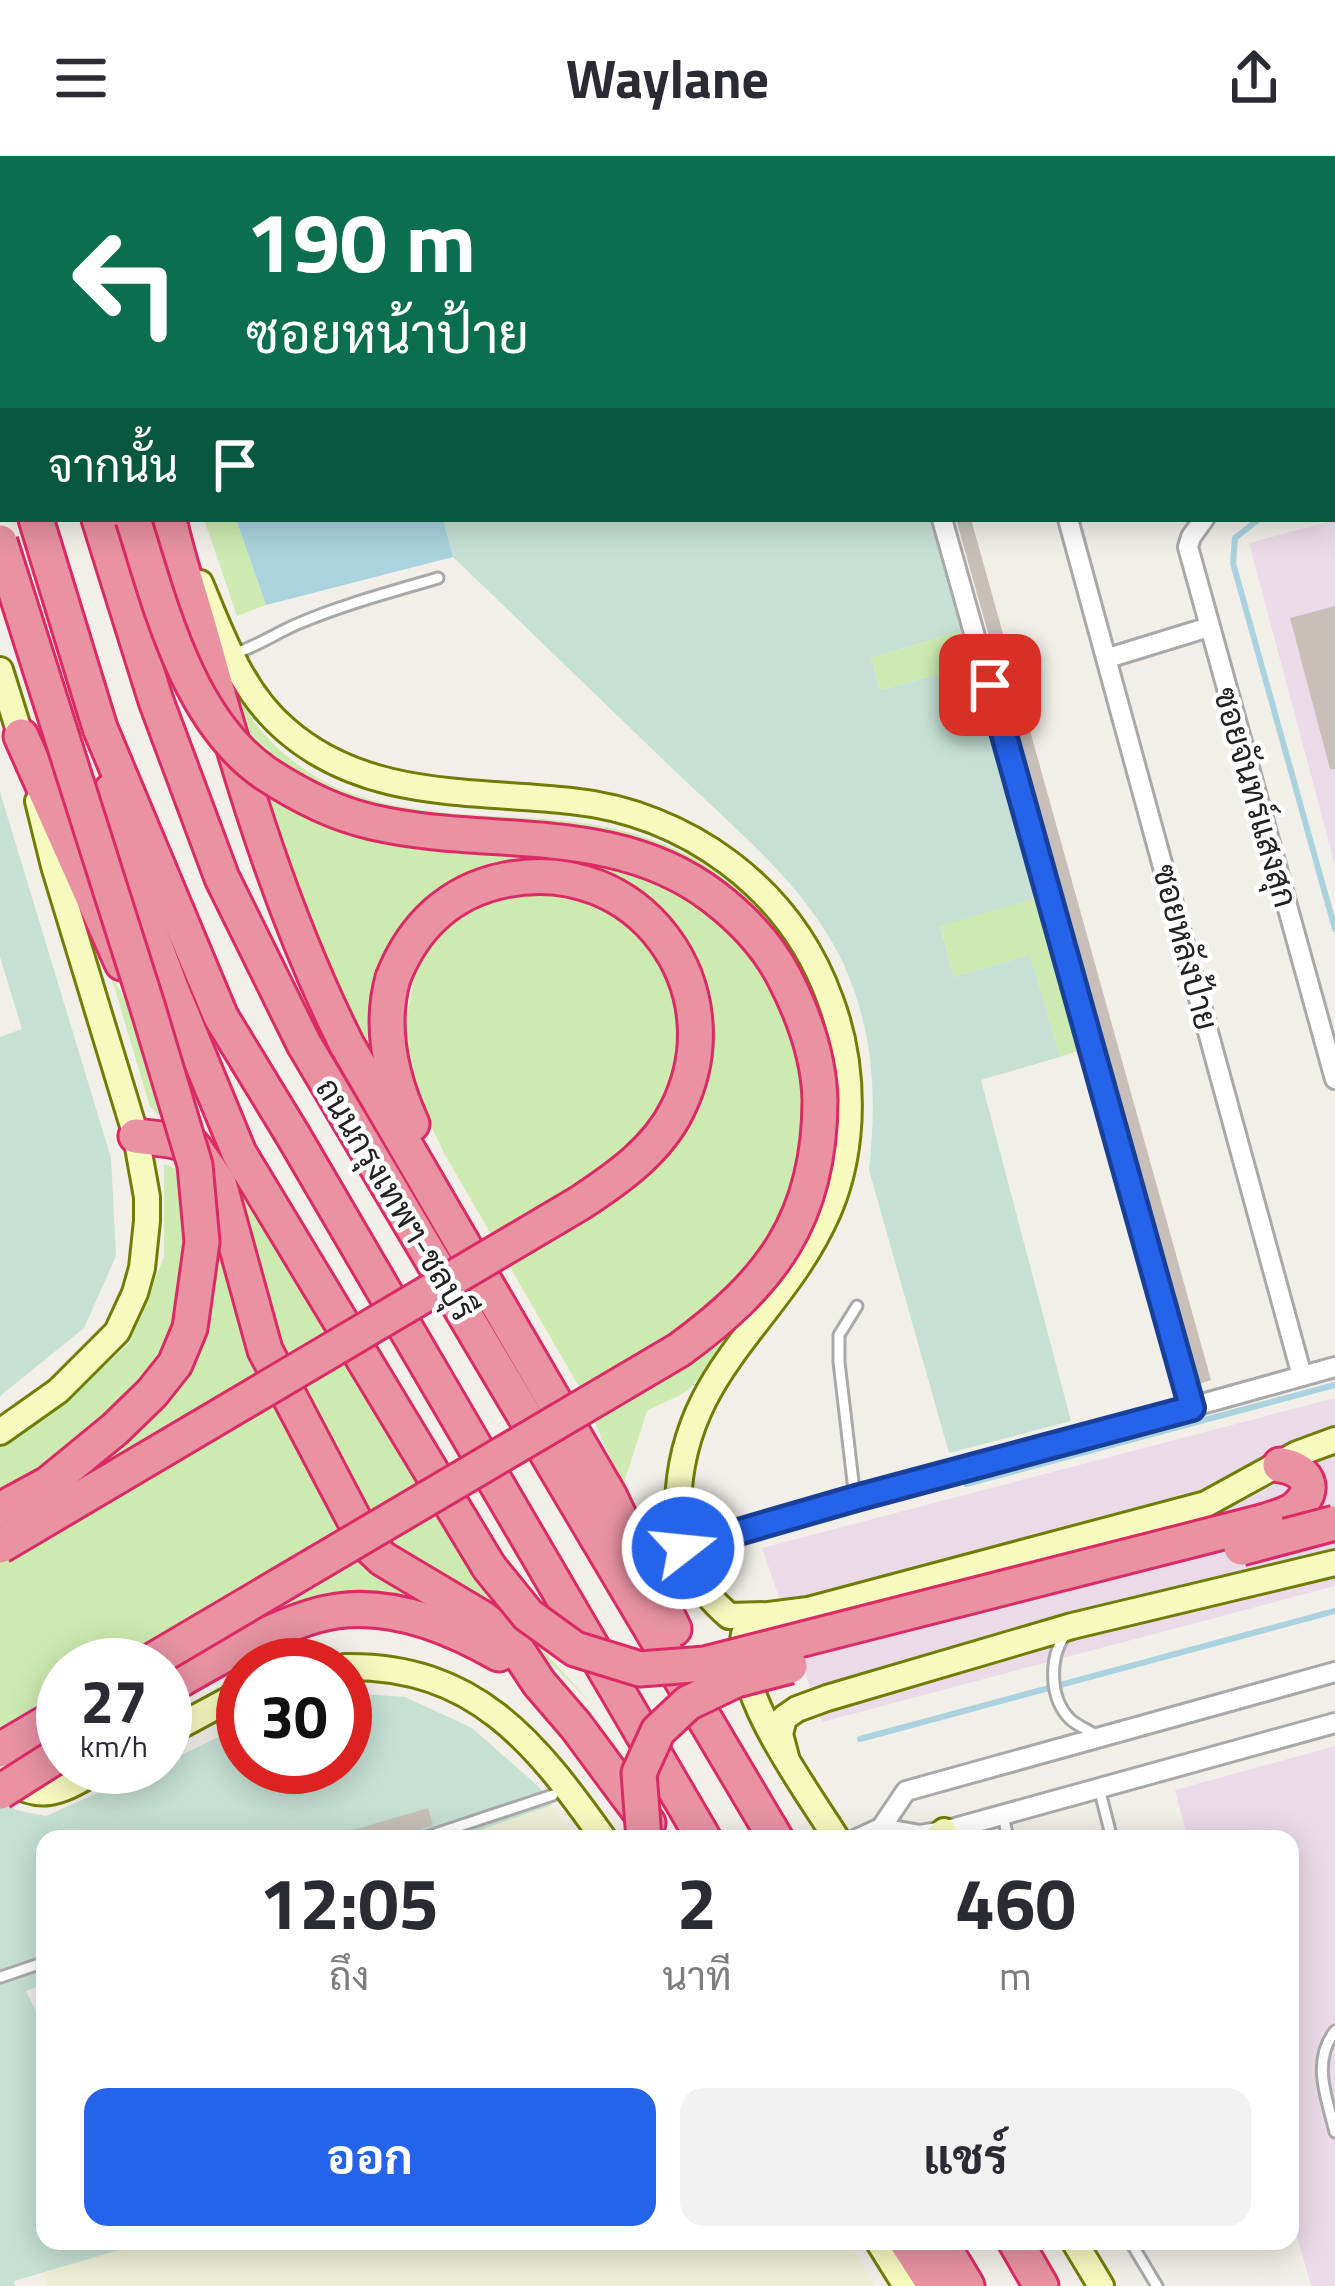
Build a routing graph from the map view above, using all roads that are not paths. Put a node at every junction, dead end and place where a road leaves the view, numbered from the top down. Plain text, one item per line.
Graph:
1 (37, 522) edge
2 (101, 522) edge
3 (134, 522) edge
4 (172, 522) edge
5 (172, 522) edge
6 (943, 522) edge
7 (1069, 522) edge
8 (1202, 522) edge
9 (0, 542) edge
10 (439, 578) dead end
11 (1209, 627) junction
12 (230, 656) junction
13 (1108, 658) junction
14 (0, 670) edge
15 (100, 728) junction
16 (21, 736) junction
17 (1335, 1079) edge
18 (136, 1136) junction
19 (239, 1153) junction
20 (857, 1306) dead end
21 (1335, 1367) edge
22 (1303, 1376) junction
23 (1192, 1408) junction
24 (0, 1432) edge
25 (1335, 1440) edge
26 (586, 1454) junction
27 (1280, 1465) junction
28 (856, 1498) junction
29 (0, 1510) edge
30 (1335, 1523) edge
31 (0, 1546) edge
32 (683, 1548) junction
33 (1335, 1563) edge
34 (769, 1616) junction
35 (1072, 1626) junction
36 (191, 1638) edge
37 (372, 1669) edge
38 (1335, 1672) edge
39 (192, 1674) edge
40 (539, 1683) junction
41 (1335, 1724) edge
42 (36, 1729) edge
43 (1098, 1736) junction
44 (0, 1750) edge
45 (786, 1757) junction
46 (36, 1770) edge
47 (0, 1774) edge
48 (1099, 1788) junction
49 (0, 1792) edge
50 (36, 1793) edge
51 (553, 1795) dead end
52 (1003, 1815) junction
53 (881, 1828) junction
54 (447, 1830) edge
55 (598, 1830) edge
56 (643, 1830) edge
57 (653, 1830) edge
58 (699, 1830) edge
59 (771, 1830) edge
60 (789, 1830) edge
61 (831, 1830) edge
62 (877, 1830) edge
63 (892, 1830) edge
64 (956, 1830) edge
65 (1006, 1830) edge
66 (1110, 1830) edge
67 (36, 1966) edge
68 (1, 1977) edge
69 (1335, 2031) edge
70 (1335, 2132) edge
71 (884, 2250) edge
72 (912, 2250) edge
73 (945, 2250) edge
74 (1020, 2250) edge
75 (1079, 2250) edge
76 (1135, 2250) edge
77 (906, 2286) edge
78 (935, 2286) edge
79 (967, 2286) edge
80 (1040, 2286) edge
81 (1101, 2286) edge
82 (1157, 2286) edge

1 - 15 highway, ถนนกรุงเทพฯ-ชลบุรี
2 - 59 highway, ถนนกรุงเทพฯ-ชลบุรี
3 - 36 highway, bridge
4 - 12 main road
5 - 26 highway
6 - 23 street
7 - 13 street, ซอยหลังป้าย
8 - 11 street, ซอยจันทร์แสงสุก
9 - 29 highway, bridge
10 - 12 lane
11 - 13 street
11 - 17 street, ซอยจันทร์แสงสุก
12 - 32 main road
13 - 22 street, ซอยหลังป้าย
14 - 16 main road
15 - 19 highway
15 - 58 highway, ถนนกรุงเทพฯ-ชลบุรี
16 - 18 main road
16 - 19 highway
18 - 24 main road
18 - 40 highway
19 - 27 highway, bridge
20 - 28 lane
21 - 22 street
22 - 23 street
23 - 28 street
25 - 27 main road
26 - 31 highway, bridge
26 - 60 highway
27 - 34 main road
28 - 32 street
30 - 56 highway, bridge
32 - 34 main road
33 - 35 main road
34 - 45 main road
35 - 43 lane
35 - 45 main road
37 - 55 main road
38 - 43 street
39 - 40 highway
40 - 57 highway
41 - 48 street
42 - 44 highway
43 - 53 street
45 - 61 main road
46 - 49 highway, bridge
47 - 50 main road
48 - 52 street
48 - 66 lane
51 - 54 lane
52 - 64 street
52 - 65 lane
53 - 62 street
53 - 63 street
67 - 68 lane
69 - 70 lane
71 - 77 main road
72 - 78 highway
73 - 79 highway
74 - 80 highway
75 - 81 main road
76 - 82 lane

